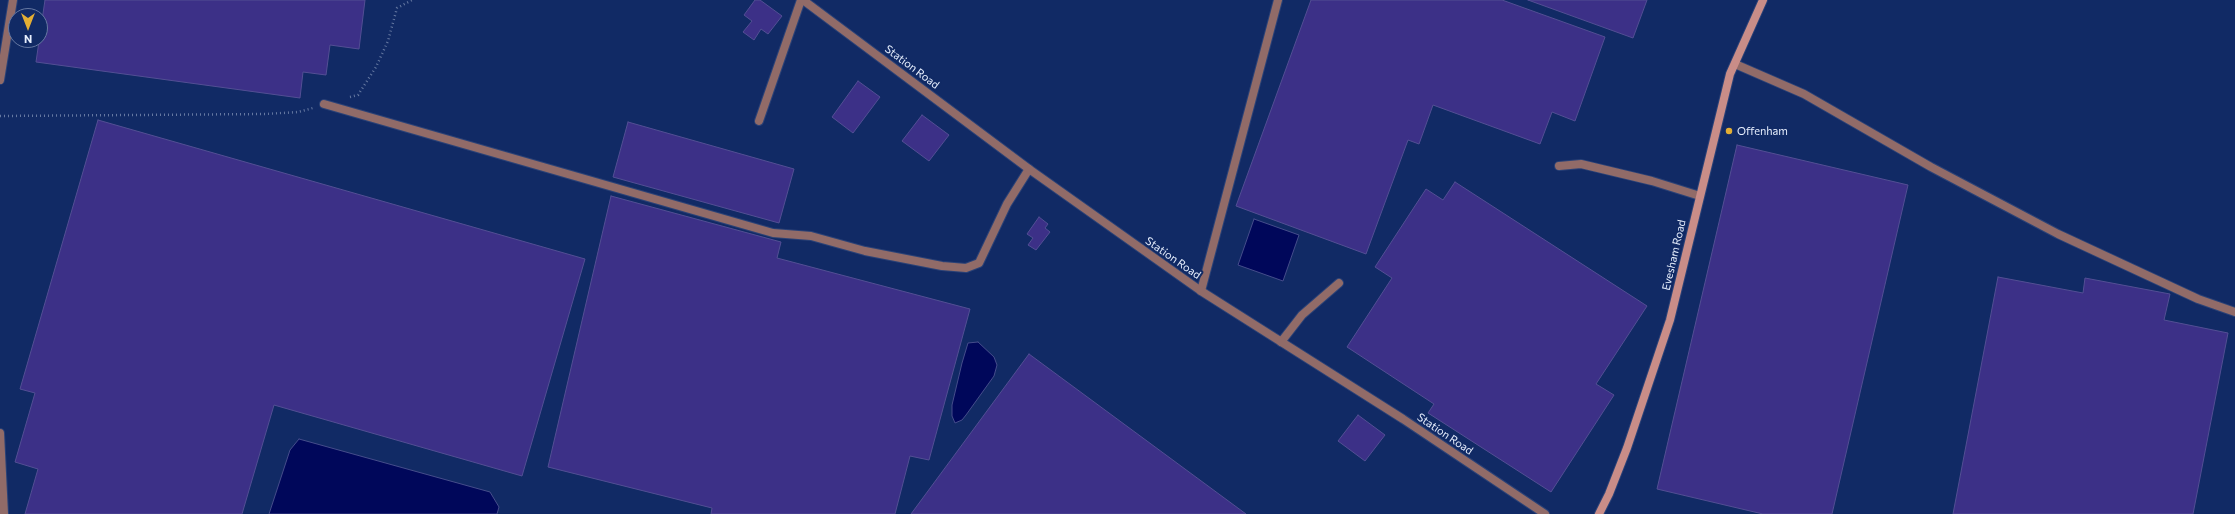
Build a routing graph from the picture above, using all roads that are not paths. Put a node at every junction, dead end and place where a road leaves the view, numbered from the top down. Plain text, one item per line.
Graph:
1 (14, 0) edge
2 (802, 0) edge
3 (1278, 0) edge
4 (1764, 0) edge
5 (1735, 64) junction
6 (0, 80) edge
7 (324, 104) road end
8 (759, 122) dead end
9 (1559, 166) dead end
10 (1029, 169) junction
11 (1700, 196) junction
12 (1339, 283) dead end
13 (1201, 291) junction
14 (2235, 312) edge
15 (1281, 342) junction
16 (0, 433) edge
17 (4, 514) edge
18 (1545, 514) edge
19 (1599, 514) edge

1 - 6 street
2 - 8 street
2 - 10 street, Station Road
3 - 13 street
4 - 5 main road, Evesham Road
5 - 11 main road, Evesham Road
5 - 14 street
7 - 10 street
9 - 11 street
10 - 13 street, Station Road
11 - 19 main road, Evesham Road
12 - 15 street
13 - 15 street, Station Road
15 - 18 street, Station Road
16 - 17 street

